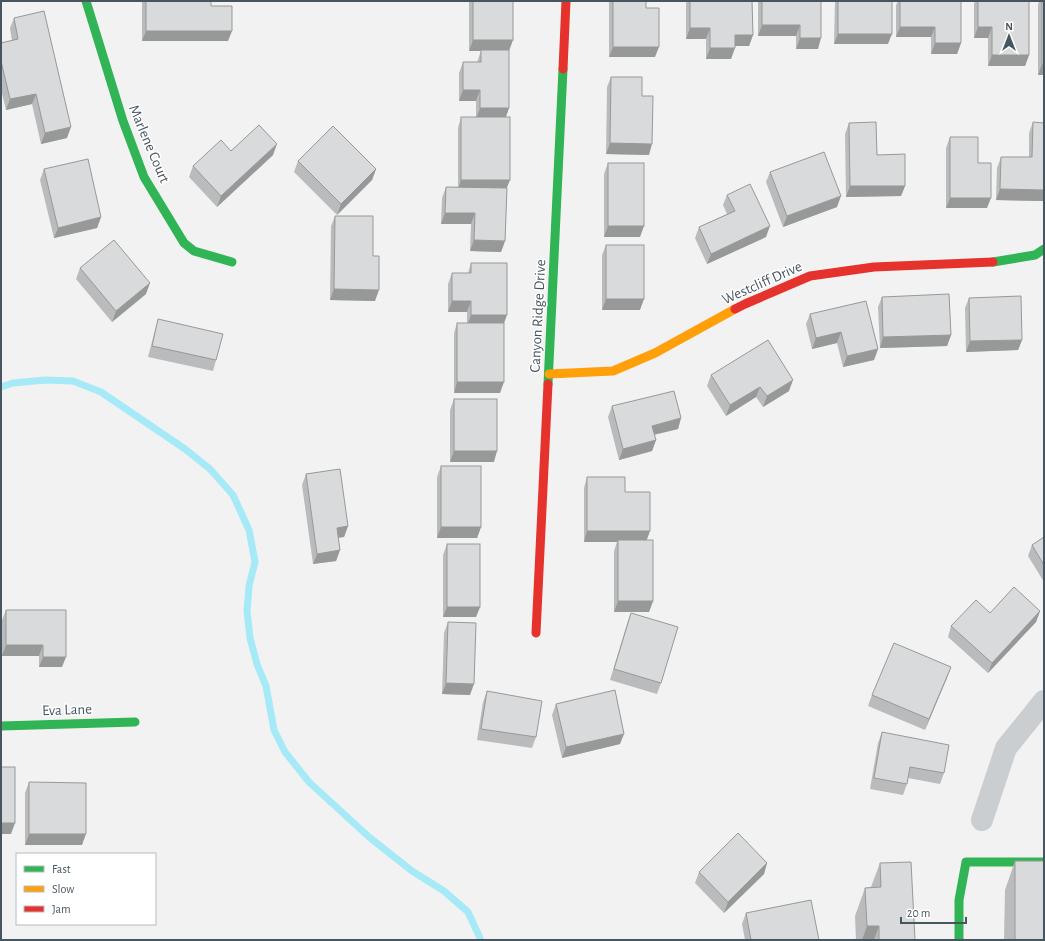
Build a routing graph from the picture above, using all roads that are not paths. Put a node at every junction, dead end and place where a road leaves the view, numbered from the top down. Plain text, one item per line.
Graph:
1 (86, 1) edge
2 (566, 1) edge
3 (1044, 249) edge
4 (232, 262) dead end
5 (549, 374) junction
6 (536, 633) dead end
7 (1044, 701) edge
8 (135, 722) dead end
9 (1, 726) edge
10 (982, 820) dead end
11 (1044, 862) edge
12 (959, 940) edge

1 - 4 street, Marlene Court
2 - 5 street, Canyon Ridge Drive
3 - 5 street, Westcliff Drive
5 - 6 street, Canyon Ridge Drive
7 - 10 street
8 - 9 street, Eva Lane
11 - 12 street

